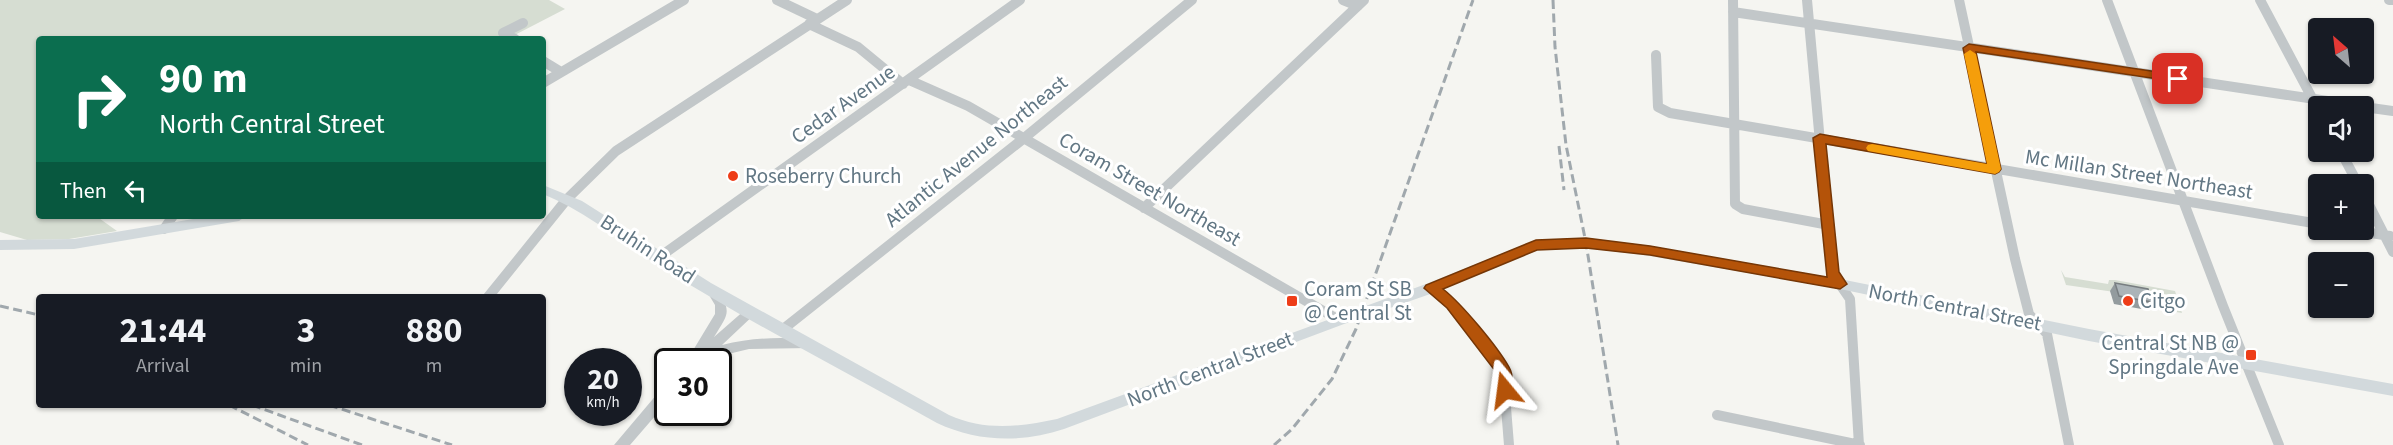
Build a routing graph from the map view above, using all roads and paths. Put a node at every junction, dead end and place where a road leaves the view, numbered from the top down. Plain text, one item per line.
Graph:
1 (684, 0) edge
2 (777, 0) edge
3 (847, 0) edge
4 (1020, 0) edge
5 (1192, 0) edge
6 (1343, 0) edge
7 (1732, 0) edge
8 (1807, 0) edge
9 (1959, 0) edge
10 (2107, 0) edge
11 (2260, 0) edge
12 (1361, 3) edge
13 (1733, 12) junction
14 (813, 22) junction
15 (523, 23) dead end
16 (1809, 23) junction
17 (508, 36) edge
18 (1969, 48) junction
19 (1656, 55) dead end
20 (546, 63) edge
21 (561, 72) junction
22 (2135, 72) junction
23 (546, 81) edge
24 (906, 82) junction
25 (2311, 96) edge
26 (2308, 98) edge
27 (2374, 109) edge
28 (2393, 111) edge
29 (1733, 125) junction
30 (1820, 138) junction
31 (1023, 139) junction
32 (1995, 169) junction
33 (546, 190) edge
34 (567, 199) junction
35 (2183, 200) junction
36 (1143, 208) junction
37 (2374, 211) edge
38 (171, 219) edge
39 (222, 219) edge
40 (2308, 222) edge
41 (1829, 225) junction
42 (164, 229) junction
43 (2374, 234) edge
44 (2389, 236) edge
45 (0, 245) edge
46 (2393, 252) edge
47 (658, 258) junction
48 (1840, 284) junction
49 (1431, 288) junction
50 (712, 291) junction
51 (490, 294) edge
52 (751, 312) junction
53 (1339, 320) junction
54 (2038, 323) junction
55 (782, 330) junction
56 (808, 345) junction
57 (701, 348) edge
58 (709, 348) edge
59 (724, 348) edge
60 (2246, 363) junction
61 (2393, 390) edge
62 (654, 407) edge
63 (1717, 415) dead end
64 (621, 445) edge
65 (1509, 445) edge
66 (1859, 445) edge
67 (2069, 445) edge
68 (2279, 445) edge

1 - 21 street
2 - 14 street, Coram Street Northeast
3 - 14 street
4 - 24 street, Cedar Avenue
5 - 31 street, Atlantic Avenue Northeast
6 - 12 street
7 - 13 street
8 - 16 street
9 - 18 street
10 - 22 street
11 - 25 street
12 - 36 street
13 - 16 street
13 - 29 street
14 - 24 street, Coram Street Northeast
14 - 34 street
15 - 17 street
16 - 18 street
16 - 30 street
18 - 22 street
18 - 32 street
19 - 29 street, Mc Millan Street Northeast
20 - 21 street
21 - 23 street
22 - 26 street
22 - 35 street
24 - 31 street, Coram Street Northeast
24 - 47 street, Cedar Avenue
27 - 28 street
29 - 30 street, Mc Millan Street Northeast
29 - 41 street
30 - 32 street, Mc Millan Street Northeast
30 - 41 street
31 - 36 street, Coram Street Northeast
31 - 55 street, Atlantic Avenue Northeast
32 - 35 street, Mc Millan Street Northeast
32 - 54 street
33 - 34 main road, Bruhin Road
34 - 47 main road, Bruhin Road
34 - 51 street
35 - 40 street, Mc Millan Street Northeast
35 - 60 street
36 - 53 street, Coram Street Northeast
37 - 44 street
38 - 42 street
39 - 42 main road
41 - 48 street
42 - 45 main road
43 - 44 street
44 - 46 street
47 - 50 main road, Bruhin Road
48 - 49 main road, North Central Street
48 - 54 main road, North Central Street
48 - 66 street
49 - 53 main road, North Central Street
49 - 65 street
50 - 52 main road, Bruhin Road
50 - 57 street
52 - 55 main road, North Central Street
52 - 58 street
53 - 56 main road, North Central Street
54 - 60 main road, North Central Street
54 - 67 street
55 - 56 main road, North Central Street
56 - 59 street
60 - 61 main road, North Central Street
60 - 68 street
62 - 64 street
63 - 66 street

